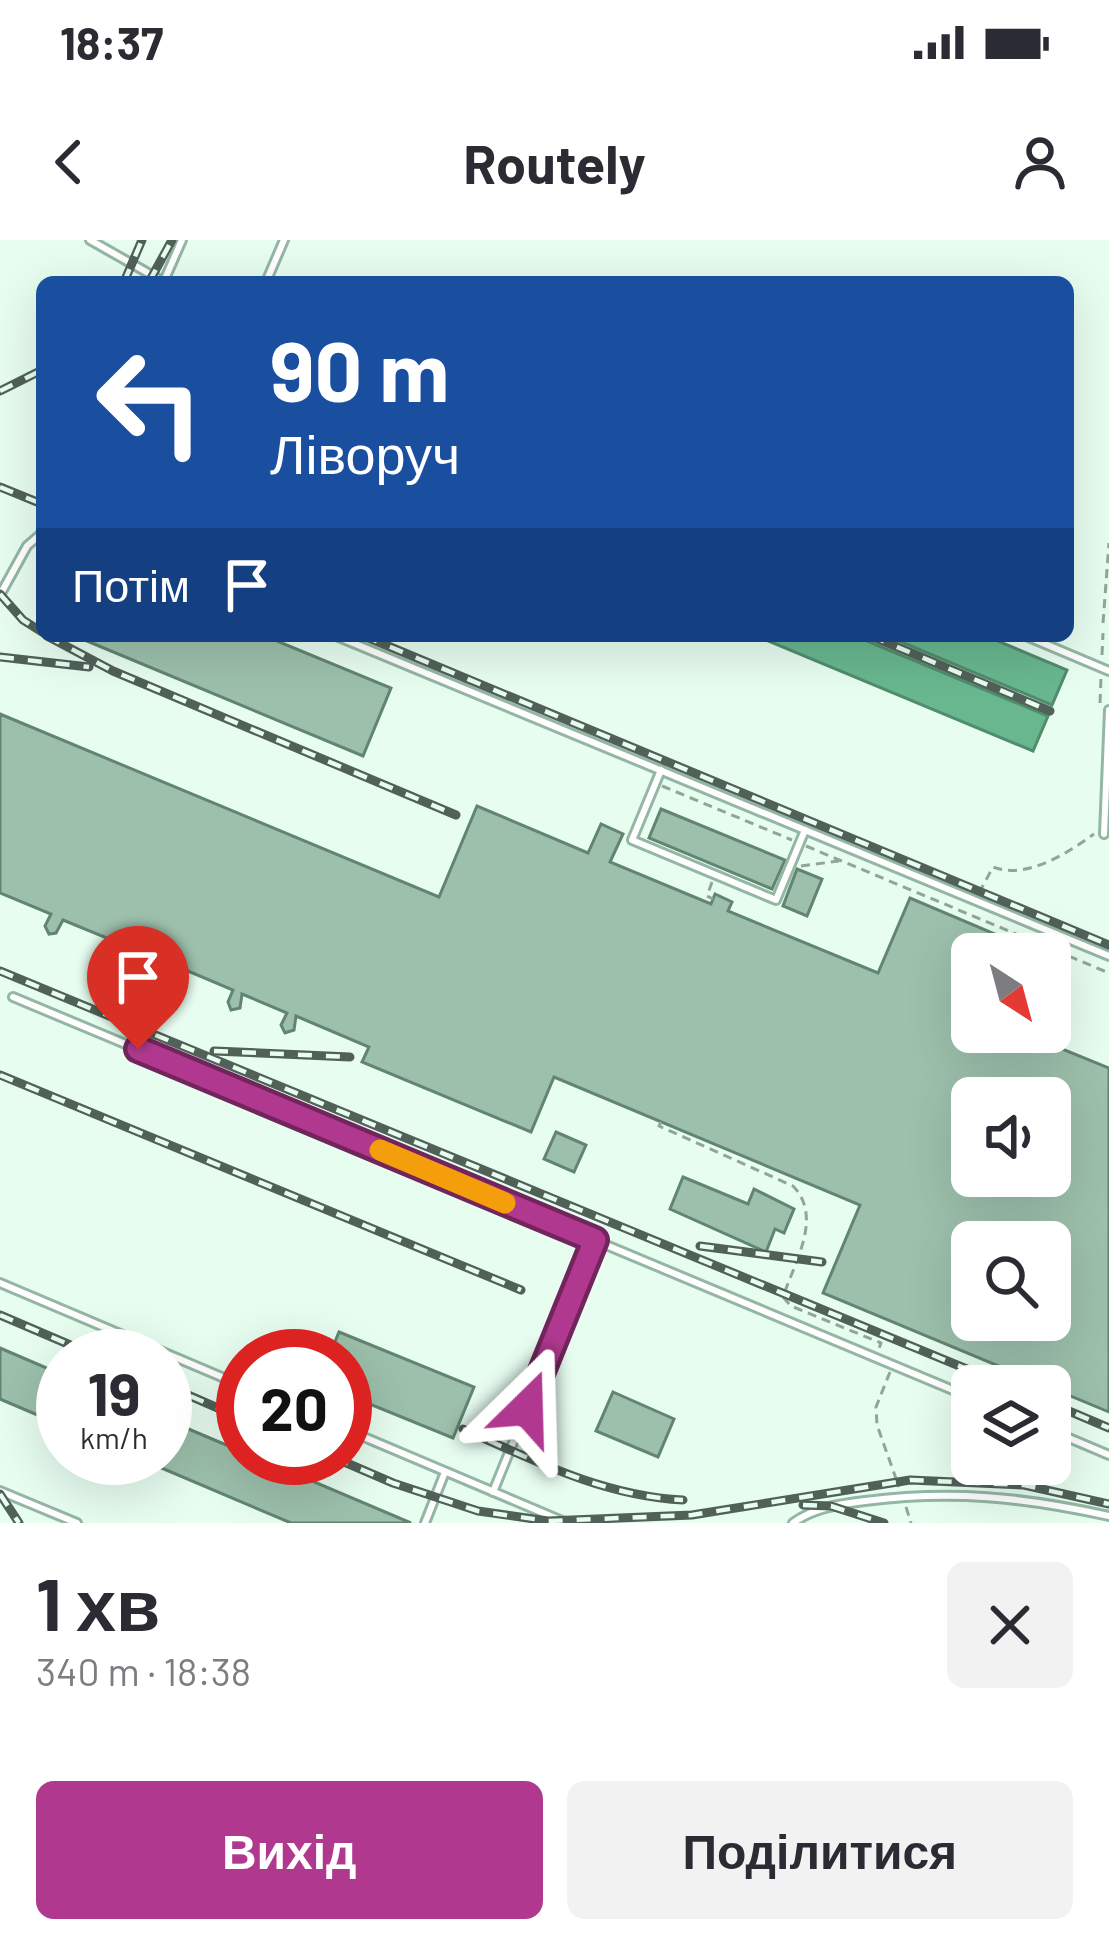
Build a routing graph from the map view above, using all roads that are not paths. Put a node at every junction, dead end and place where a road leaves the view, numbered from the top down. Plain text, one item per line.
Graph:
1 (90, 240) edge
2 (182, 240) edge
3 (284, 240) edge
4 (153, 276) edge
5 (167, 276) edge
6 (269, 276) edge
7 (36, 538) edge
8 (0, 595) edge
9 (351, 642) edge
10 (1039, 642) edge
11 (1109, 671) edge
12 (1109, 710) edge
13 (661, 770) junction
14 (806, 830) junction
15 (1099, 834) road end
16 (1109, 956) edge
17 (13, 997) dead end
18 (595, 1240) junction
19 (0, 1283) edge
20 (216, 1375) edge
21 (951, 1389) edge
22 (1071, 1439) edge
23 (372, 1440) edge
24 (1109, 1455) edge
25 (446, 1472) junction
26 (0, 1491) edge
27 (493, 1492) junction
28 (1109, 1516) edge
29 (77, 1523) edge
30 (424, 1523) edge
31 (567, 1523) edge
32 (793, 1523) edge

1 - 4 lane
2 - 5 lane
3 - 6 lane
7 - 8 lane
9 - 13 lane
10 - 11 lane
12 - 15 lane
13 - 14 lane
13 - 14 lane
14 - 16 lane
17 - 18 lane
18 - 21 lane
18 - 27 lane
19 - 20 lane
22 - 24 lane
23 - 25 lane
25 - 27 lane
25 - 30 lane
26 - 29 lane
27 - 31 lane
28 - 32 lane

